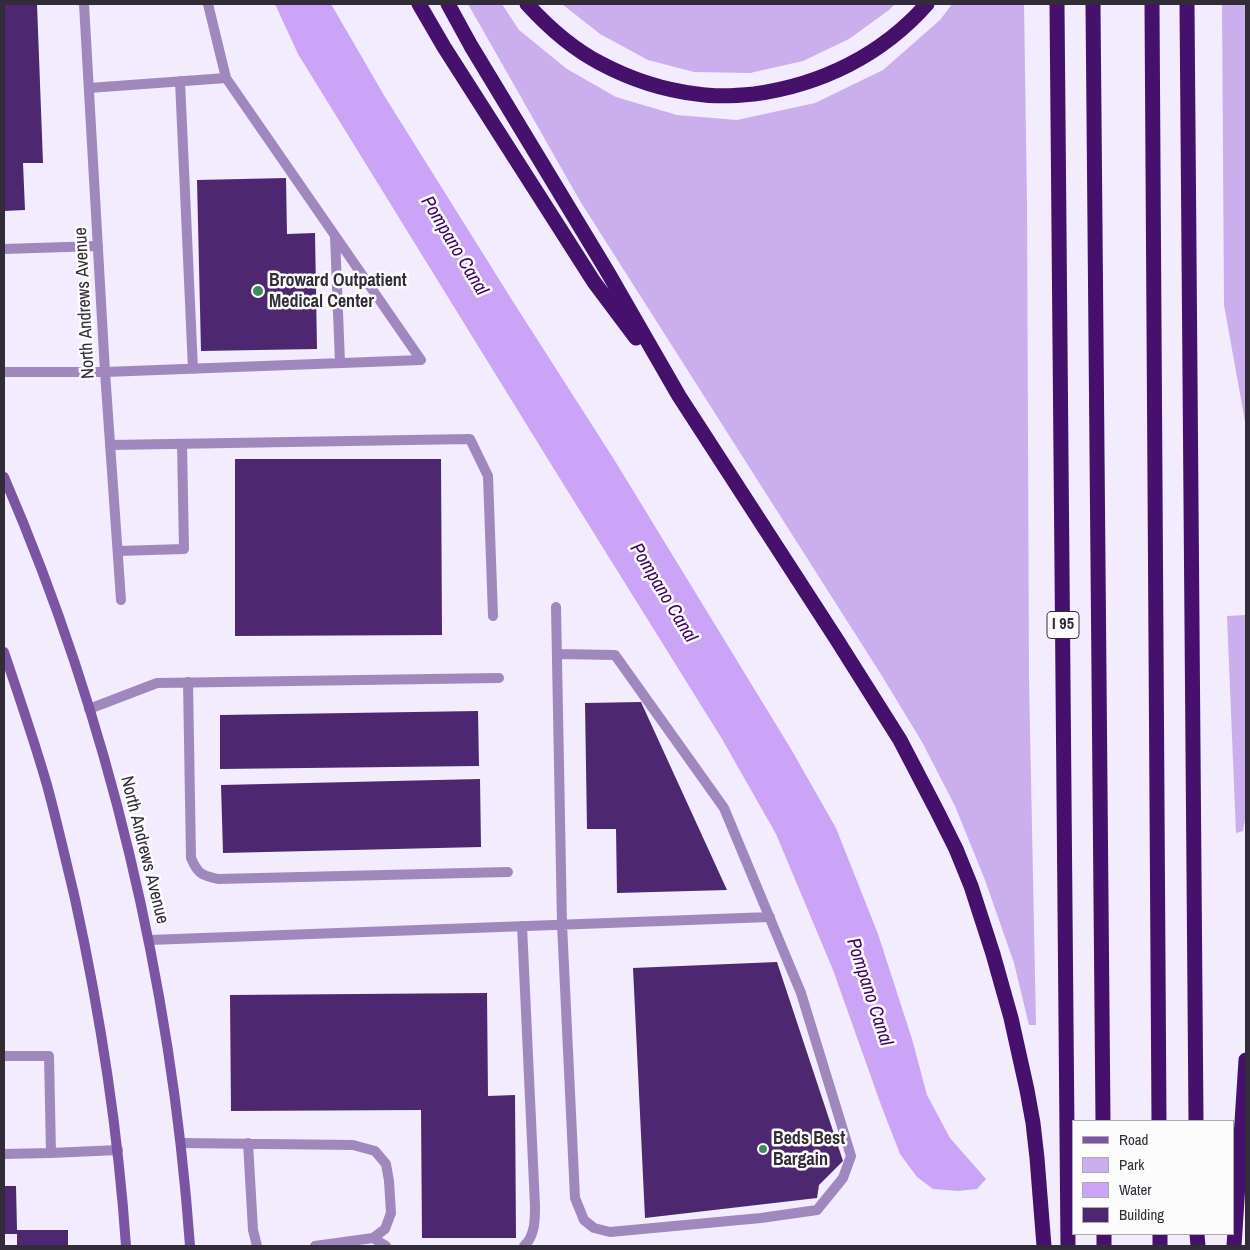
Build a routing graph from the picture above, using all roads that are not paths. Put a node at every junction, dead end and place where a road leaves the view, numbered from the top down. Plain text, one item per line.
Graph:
1 (84, 4) edge
2 (208, 4) edge
3 (419, 4) edge
4 (448, 4) edge
5 (527, 4) edge
6 (928, 4) edge
7 (1057, 4) edge
8 (1093, 4) edge
9 (1152, 4) edge
10 (1187, 4) edge
11 (226, 78) junction
12 (180, 81) junction
13 (89, 88) junction
14 (335, 235) junction
15 (98, 246) junction
16 (4, 249) edge
17 (340, 363) junction
18 (193, 369) junction
19 (4, 372) edge
20 (104, 372) junction
21 (679, 396) junction
22 (182, 444) junction
23 (110, 445) junction
24 (4, 477) edge
25 (118, 551) junction
26 (121, 600) dead end
27 (556, 607) dead end
28 (492, 616) dead end
29 (4, 652) edge
30 (556, 654) junction
31 (499, 678) dead end
32 (188, 682) junction
33 (89, 709) junction
34 (508, 872) dead end
35 (770, 917) junction
36 (562, 924) junction
37 (522, 926) junction
38 (149, 940) junction
39 (4, 1056) edge
40 (1246, 1060) edge
41 (1103, 1120) edge
42 (1159, 1120) edge
43 (1196, 1120) edge
44 (181, 1143) junction
45 (248, 1143) junction
46 (118, 1150) junction
47 (51, 1153) junction
48 (4, 1154) edge
49 (1235, 1230) edge
50 (373, 1238) junction
51 (126, 1246) edge
52 (190, 1246) edge
53 (257, 1246) edge
54 (314, 1246) edge
55 (386, 1246) edge
56 (524, 1246) edge
57 (1044, 1246) edge
58 (1068, 1246) edge

1 - 13 street, North Andrews Avenue
2 - 11 street
3 - 21 highway
4 - 21 highway
5 - 6 highway
7 - 58 highway, I 95
8 - 41 highway
9 - 42 highway
10 - 43 highway
11 - 12 street
11 - 14 street
12 - 13 street
12 - 18 street
13 - 15 street, North Andrews Avenue
14 - 17 street
14 - 17 street
15 - 16 street
15 - 20 street, North Andrews Avenue
17 - 18 street
18 - 20 street
19 - 20 street
20 - 23 street, North Andrews Avenue
21 - 57 highway
22 - 23 street
22 - 25 street
22 - 28 street
23 - 25 street, North Andrews Avenue
24 - 33 main road, North Andrews Avenue
25 - 26 street, North Andrews Avenue
27 - 30 street
29 - 46 main road
30 - 35 street
30 - 36 street
31 - 32 street
32 - 33 street
32 - 34 street
33 - 38 main road, North Andrews Avenue
35 - 36 street
35 - 36 street
36 - 37 street
37 - 38 street
37 - 56 street
38 - 44 main road, North Andrews Avenue
39 - 47 street
40 - 49 highway
44 - 45 street
44 - 52 main road, North Andrews Avenue
45 - 50 street
45 - 53 street
46 - 47 street
46 - 51 main road
47 - 48 street
50 - 54 street
50 - 55 street

